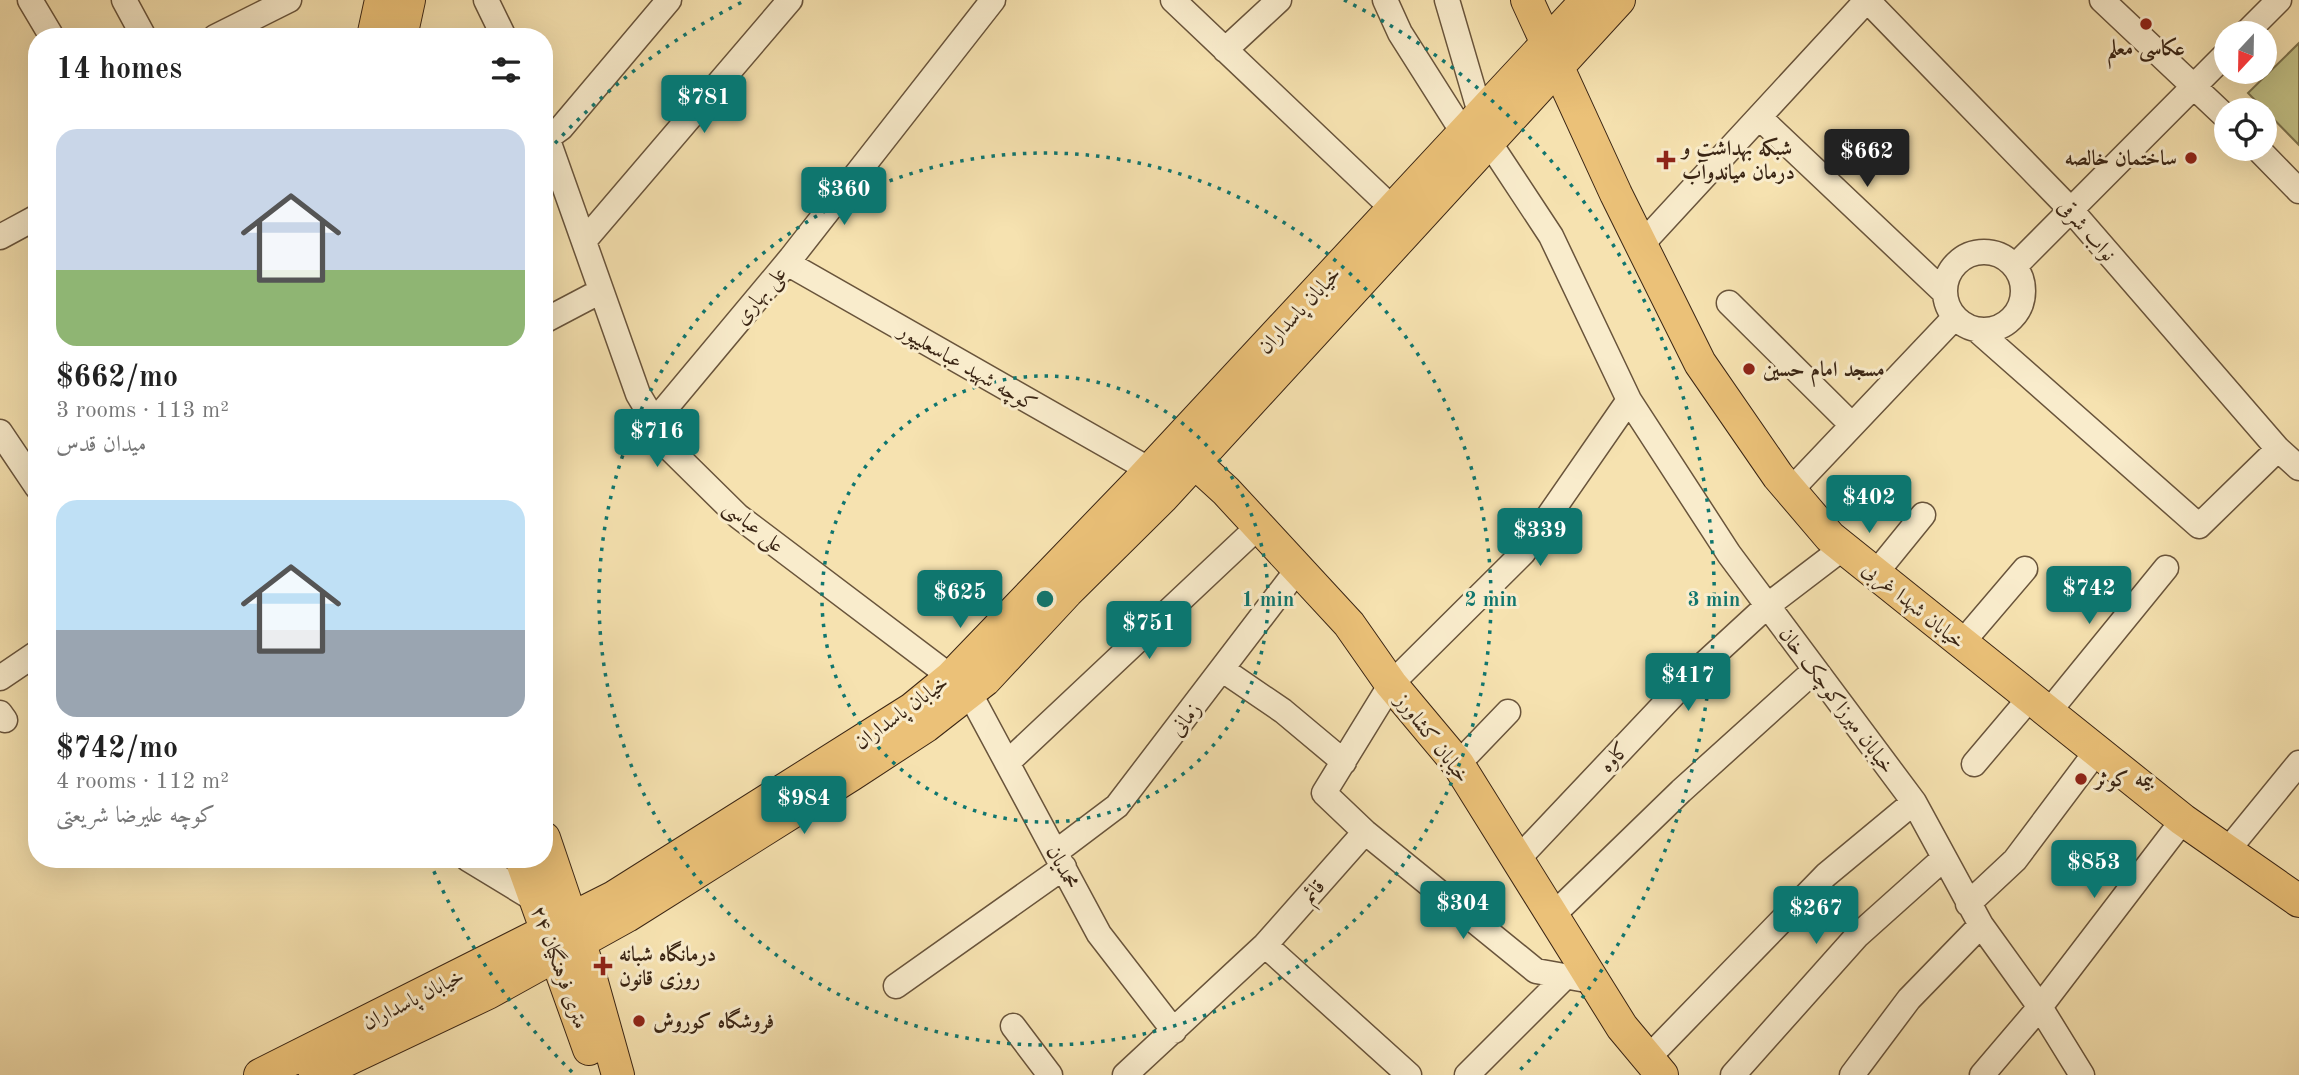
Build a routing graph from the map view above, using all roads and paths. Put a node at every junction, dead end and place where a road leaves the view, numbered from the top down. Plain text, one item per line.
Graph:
1 (30, 0) edge
2 (124, 0) edge
3 (289, 0) edge
4 (381, 0) edge
5 (409, 0) edge
6 (486, 0) edge
7 (669, 0) edge
8 (790, 0) edge
9 (992, 0) edge
10 (1173, 0) edge
11 (1279, 0) edge
12 (1385, 0) edge
13 (1447, 0) edge
14 (1527, 0) edge
15 (1587, 0) edge
16 (1619, 0) edge
17 (1867, 0) edge
18 (2102, 0) edge
19 (2279, 0) edge
20 (2258, 21) edge
21 (47, 28) edge
22 (139, 28) edge
23 (233, 28) edge
24 (375, 28) edge
25 (403, 28) edge
26 (500, 28) edge
27 (1225, 50) junction
28 (1553, 55) junction
29 (2214, 66) edge
30 (2194, 86) junction
31 (2214, 105) edge
32 (1759, 117) junction
33 (1478, 130) junction
34 (553, 131) edge
35 (553, 153) edge
36 (2270, 161) edge
37 (2299, 191) edge
38 (1393, 209) junction
39 (2071, 210) junction
40 (28, 221) edge
41 (0, 237) edge
42 (584, 241) junction
43 (1641, 245) junction
44 (787, 262) junction
45 (2015, 266) junction
46 (601, 291) junction
47 (1945, 293) junction
48 (1729, 303) dead end
49 (553, 316) edge
50 (1955, 317) junction
51 (1977, 330) junction
52 (1629, 400) junction
53 (654, 422) junction
54 (1852, 425) junction
55 (0, 432) edge
56 (2278, 449) junction
57 (1184, 453) junction
58 (2299, 468) edge
59 (1150, 471) junction
60 (28, 474) edge
61 (1790, 491) junction
62 (1923, 515) dead end
63 (1259, 526) junction
64 (1843, 548) junction
65 (2166, 568) dead end
66 (1298, 569) junction
67 (2025, 569) dead end
68 (1875, 574) junction
69 (1767, 606) junction
70 (1961, 644) junction
71 (28, 659) edge
72 (1223, 670) junction
73 (1815, 670) junction
74 (0, 678) edge
75 (1391, 684) junction
76 (960, 685) junction
77 (2038, 706) junction
78 (1508, 712) dead end
79 (2096, 752) junction
80 (1344, 762) junction
81 (1007, 763) junction
82 (2299, 763) edge
83 (1458, 764) junction
84 (1975, 764) dead end
85 (1914, 802) junction
86 (2183, 820) junction
87 (1365, 832) junction
88 (2228, 851) junction
89 (1943, 859) junction
90 (1060, 860) junction
91 (1517, 860) junction
92 (483, 868) edge
93 (524, 868) edge
94 (550, 868) edge
95 (537, 901) junction
96 (2299, 901) edge
97 (1968, 904) junction
98 (1556, 913) junction
99 (1980, 925) junction
100 (564, 936) junction
101 (1265, 945) junction
102 (1579, 978) junction
103 (896, 986) dead end
104 (2040, 1007) junction
105 (1013, 1026) dead end
106 (1174, 1031) junction
107 (1655, 1067) edge
108 (260, 1075) edge
109 (315, 1075) edge
110 (596, 1075) edge
111 (618, 1075) edge
112 (1050, 1075) edge
113 (1127, 1075) edge
114 (1409, 1075) edge
115 (1467, 1075) edge
116 (1733, 1075) edge
117 (1852, 1075) edge
118 (1982, 1075) edge
119 (2082, 1075) edge

1 - 21 street
2 - 22 street
3 - 23 street
4 - 24 main road
5 - 25 main road
6 - 26 street
7 - 34 street
8 - 42 street
9 - 44 street, علی بهاری
10 - 27 street
11 - 27 street
12 - 33 street, خیابان میرزاکوچک خان
13 - 33 street
14 - 28 main road, خیابان شهدا غربی
15 - 28 main road
16 - 28 main road
17 - 32 street
17 - 39 street, نواب شرقی
18 - 30 street
19 - 20 street
27 - 38 street
28 - 33 main road
28 - 43 main road, خیابان شهدا غربی
29 - 30 street
30 - 31 street
30 - 39 street
32 - 43 street
32 - 47 street
33 - 38 main road, خیابان پاسداران
33 - 52 street, خیابان میرزاکوچک خان
33 - 57 main road
35 - 42 street, علی عباسی
36 - 37 street
38 - 57 main road, خیابان پاسداران
39 - 45 street
39 - 56 street, نواب شرقی
40 - 41 street
42 - 46 street, علی عباسی
43 - 61 main road, خیابان شهدا غربی
44 - 53 street, علی بهاری
44 - 59 street, کوچه شهید عباسعلیپور
45 - 47 street
45 - 51 street
46 - 49 street
46 - 53 street, علی عباسی
47 - 50 street
48 - 54 street
50 - 51 street
50 - 54 street
51 - 56 street
52 - 69 street, خیابان میرزاکوچک خان
52 - 75 street
53 - 76 street, علی عباسی
54 - 61 street
55 - 60 street
56 - 58 street, نواب شرقی
57 - 59 main road, خیابان پاسداران
57 - 63 main road, خیابان کشاورز
57 - 76 main road, خیابان پاسداران
59 - 76 main road, خیابان پاسداران
61 - 64 main road, خیابان شهدا غربی
62 - 68 street
63 - 66 main road, خیابان کشاورز
63 - 81 street
64 - 68 main road, خیابان شهدا غربی
64 - 69 street, کاوه
65 - 77 street
66 - 72 street, زمانی
66 - 75 main road, خیابان کشاورز
67 - 70 street
68 - 70 main road, خیابان شهدا غربی
69 - 73 street, خیابان میرزاکوچک خان
69 - 91 street, کاوه
70 - 77 main road, خیابان شهدا غربی
71 - 74 street
72 - 80 street
72 - 90 street, زمانی
73 - 85 street, خیابان میرزاکوچک خان
73 - 98 street
75 - 80 street
75 - 83 main road, خیابان کشاورز
76 - 81 street, محمدیان
76 - 100 main road, خیابان پاسداران
77 - 79 main road, خیابان شهدا غربی
77 - 84 street
78 - 83 street
79 - 86 main road, خیابان شهدا غربی
79 - 97 street
80 - 87 street
81 - 90 street, محمدیان
82 - 88 street
83 - 91 main road, خیابان کشاورز
85 - 89 street, خیابان میرزاکوچک خان
85 - 107 street
86 - 88 main road, خیابان شهدا غربی
86 - 104 street
87 - 101 street, قائم
87 - 102 street
88 - 96 main road, خیابان شهدا غربی
89 - 97 street, خیابان میرزاکوچک خان
89 - 116 street
90 - 103 street, زمانی
90 - 106 street, محمدیان
91 - 98 main road, خیابان کشاورز
92 - 95 street
93 - 95 main road, ۲۴ متری فرهنگیان
94 - 100 main road, ۲۴ متری فرهنگیان
95 - 100 main road, ۲۴ متری فرهنگیان
97 - 99 street, خیابان میرزاکوچک خان
98 - 102 main road, خیابان کشاورز
99 - 104 street, خیابان میرزاکوچک خان
99 - 117 street
100 - 108 main road, خیابان پاسداران
100 - 109 main road, خیابان پاسداران
100 - 110 main road, ۲۴ متری فرهنگیان
100 - 111 main road, ۲۴ متری فرهنگیان
101 - 106 street, قائم
101 - 114 street
102 - 107 main road, خیابان کشاورز
102 - 115 street
104 - 118 street
104 - 119 street, خیابان میرزاکوچک خان
105 - 112 street
106 - 113 street, قائم

